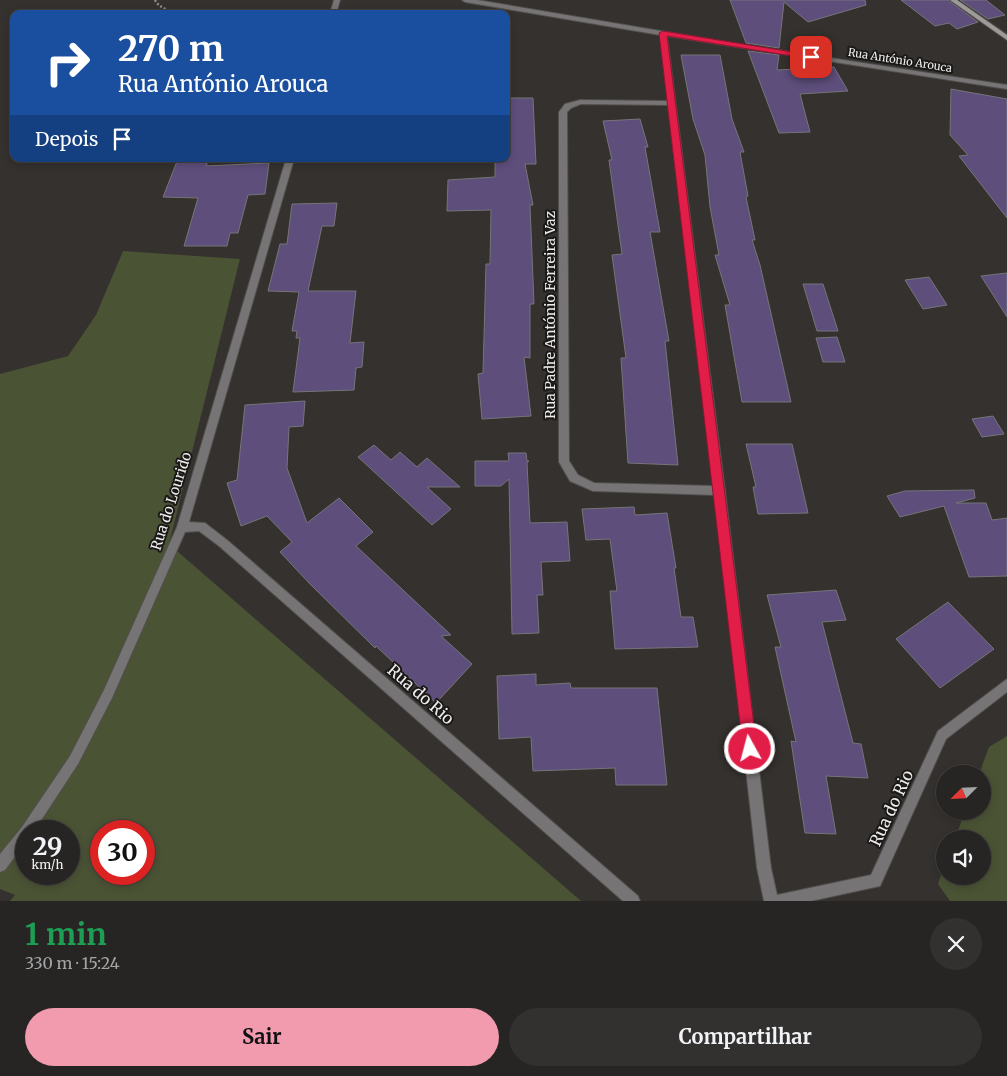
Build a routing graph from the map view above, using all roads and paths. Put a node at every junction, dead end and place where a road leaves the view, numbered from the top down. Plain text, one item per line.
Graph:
1 (155, 0) edge
2 (465, 0) edge
3 (953, 0) edge
4 (167, 10) edge
5 (663, 33) junction
6 (1007, 38) edge
7 (1007, 87) edge
8 (672, 104) junction
9 (289, 162) edge
10 (720, 491) junction
11 (182, 528) junction
12 (1007, 685) edge
13 (34, 820) edge
14 (15, 846) edge
15 (0, 865) edge
16 (633, 901) edge
17 (771, 901) edge
18 (780, 901) edge

1 - 4 path
2 - 5 street, Rua António Arouca
3 - 6 street
5 - 7 street, Rua António Arouca
5 - 8 street
8 - 10 street
8 - 10 street, Rua Padre António Ferreira Vaz
9 - 11 street, Rua do Lourido
10 - 17 street
11 - 13 street, Rua do Lourido
11 - 16 street, Rua do Rio
12 - 18 street, Rua do Rio
14 - 15 street, Rua do Lourido

